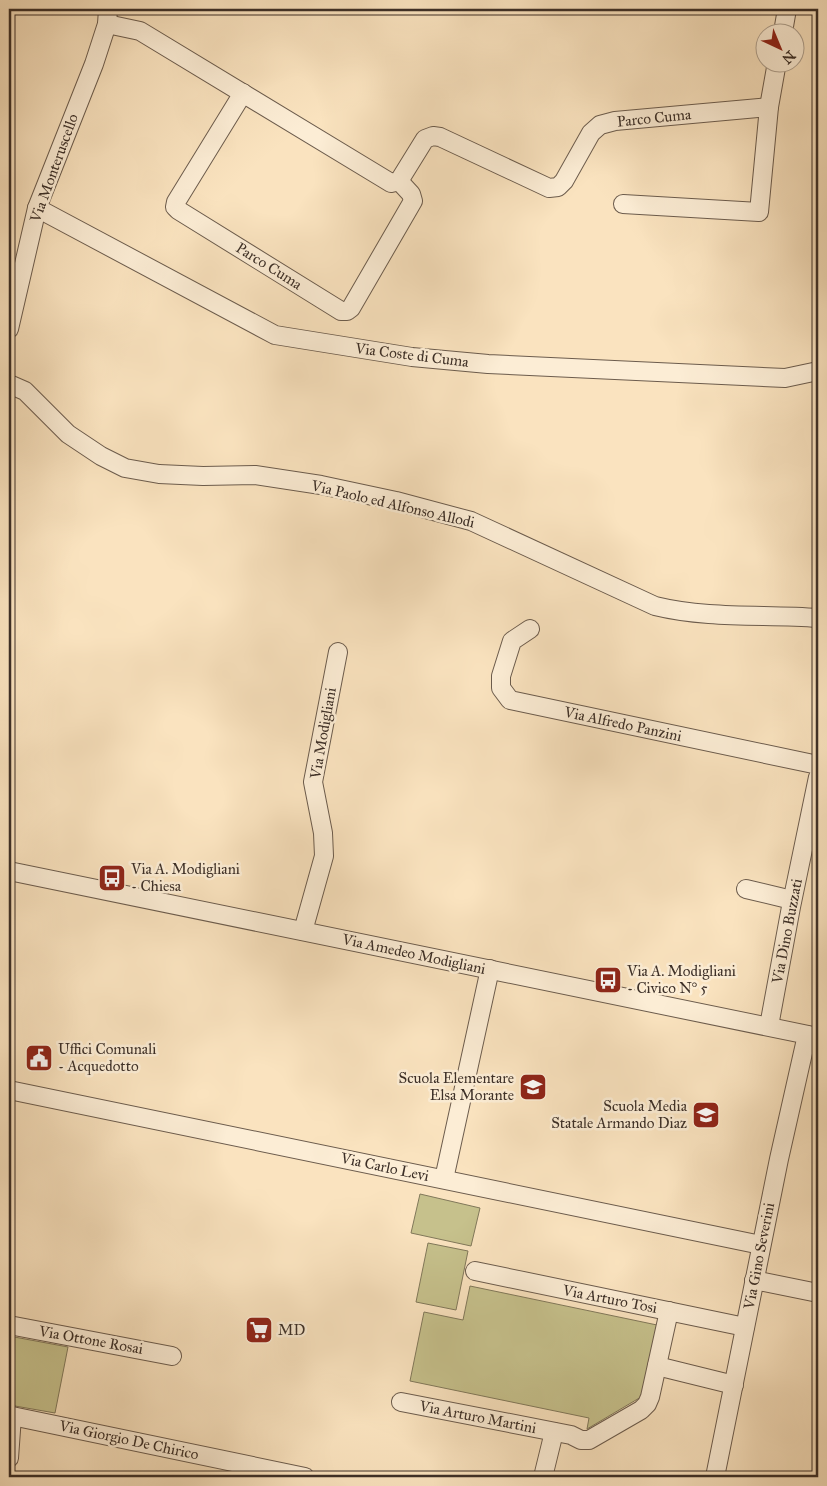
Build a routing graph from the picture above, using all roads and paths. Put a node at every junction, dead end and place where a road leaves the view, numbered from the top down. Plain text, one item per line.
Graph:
1 (787, 9) edge
2 (108, 16) edge
3 (785, 22) edge
4 (775, 72) edge
5 (243, 94) junction
6 (769, 107) junction
7 (399, 181) junction
8 (623, 204) dead end
9 (37, 208) junction
10 (9, 329) edge
11 (818, 371) edge
12 (9, 384) edge
13 (818, 618) edge
14 (530, 629) dead end
15 (338, 652) dead end
16 (818, 765) edge
17 (818, 777) edge
18 (9, 871) edge
19 (746, 890) dead end
20 (792, 900) junction
21 (303, 931) junction
22 (490, 969) junction
23 (769, 1026) junction
24 (813, 1036) edge
25 (9, 1090) edge
26 (444, 1179) junction
27 (761, 1245) junction
28 (475, 1271) dead end
29 (754, 1280) junction
30 (818, 1293) edge
31 (669, 1311) junction
32 (9, 1325) edge
33 (745, 1327) junction
34 (172, 1356) dead end
35 (657, 1366) junction
36 (734, 1385) junction
37 (401, 1402) dead end
38 (10, 1414) edge
39 (554, 1432) junction
40 (9, 1458) edge
41 (305, 1477) edge
42 (543, 1477) edge
43 (715, 1477) edge

1 - 3 street
2 - 5 street
2 - 9 street, Via Monteruscello
4 - 6 street
5 - 7 street
5 - 7 street, Parco Cuma
6 - 7 street, Parco Cuma
6 - 8 street
9 - 10 street, Via Monteruscello
9 - 11 street, Via Coste di Cuma
12 - 13 street, Via Paolo ed Alfonso Allodi
14 - 16 street, Via Alfredo Panzini
15 - 21 street, Via Modigliani
17 - 20 street, Via Dino Buzzati
18 - 21 street, Via Amedeo Modigliani
19 - 20 street
20 - 23 street, Via Dino Buzzati
21 - 22 street, Via Amedeo Modigliani
22 - 23 street, Via Amedeo Modigliani
22 - 26 street
23 - 24 street, Via Amedeo Modigliani
24 - 27 street, Via Gino Severini
25 - 26 street, Via Carlo Levi
26 - 27 street, Via Carlo Levi
27 - 29 street, Via Gino Severini
28 - 31 street, Via Arturo Tosi
29 - 30 street
29 - 33 street, Via Gino Severini
31 - 33 street, Via Arturo Tosi
31 - 35 street, Via Arturo Martini
32 - 34 street, Via Ottone Rosai
33 - 36 street, Via Gino Severini
35 - 36 street
35 - 39 street, Via Arturo Martini
36 - 43 street, Via Gino Severini
37 - 39 street, Via Arturo Martini
38 - 40 street
38 - 41 street, Via Giorgio De Chirico
39 - 42 street, Via Arturo Martini

